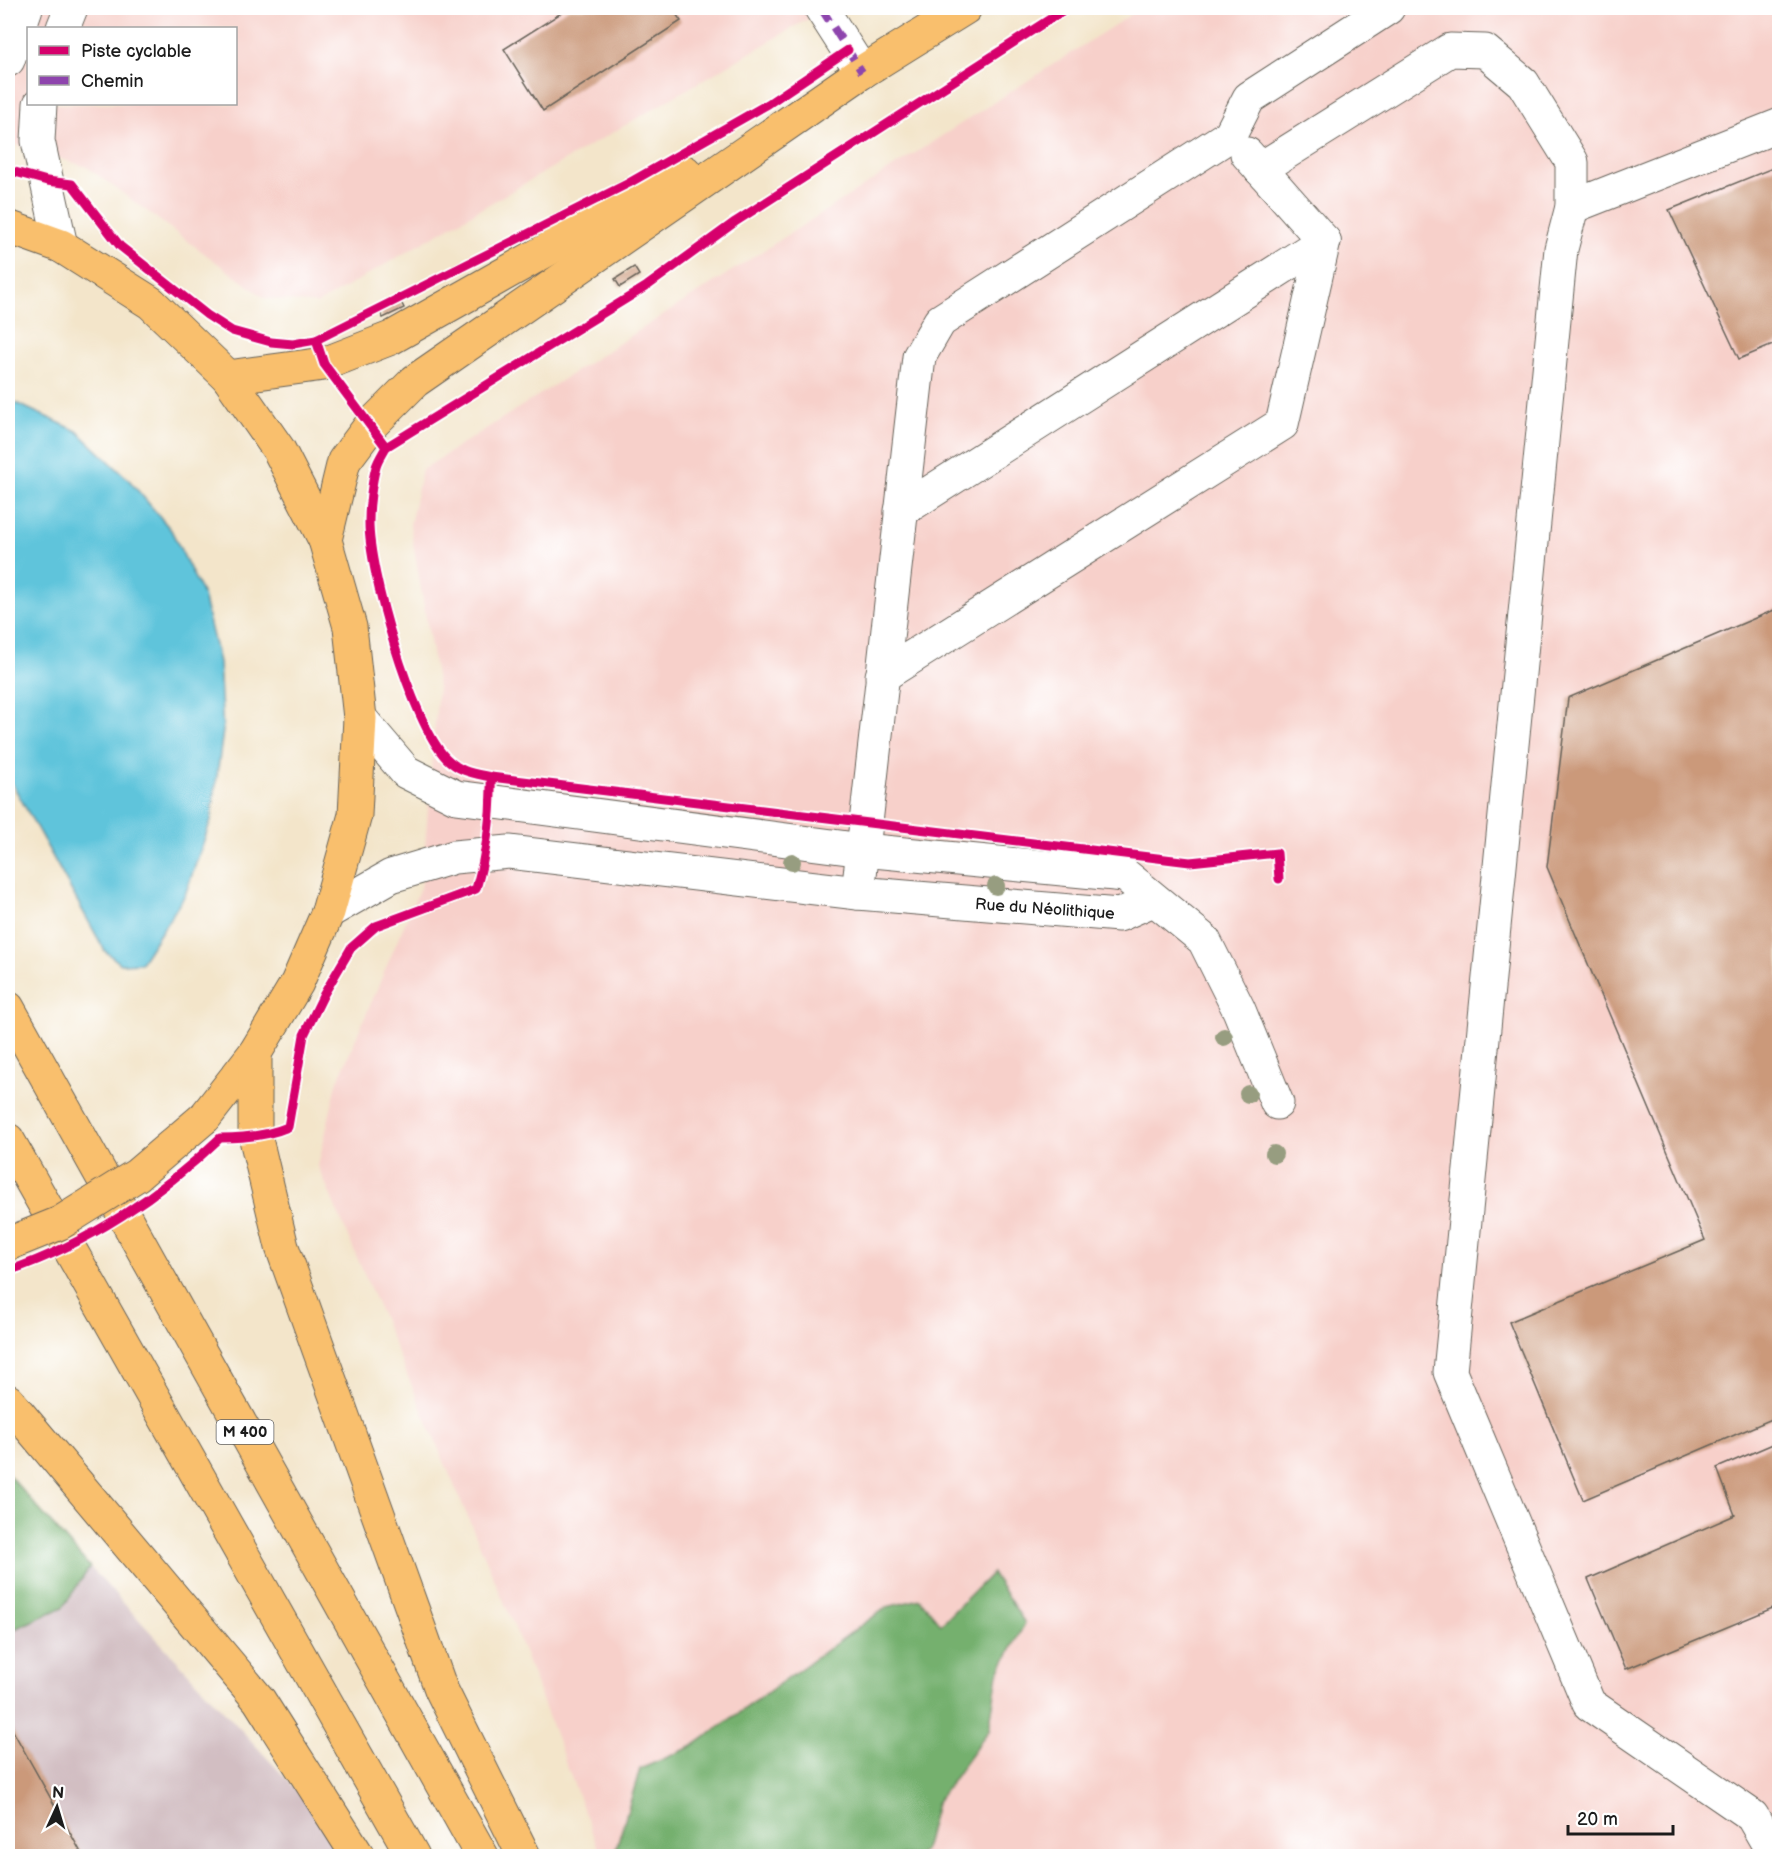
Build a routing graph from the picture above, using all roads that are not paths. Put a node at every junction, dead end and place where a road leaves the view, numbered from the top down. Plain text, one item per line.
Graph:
1 (26, 8) edge
2 (71, 8) edge
3 (821, 8) edge
4 (965, 8) edge
5 (1388, 8) edge
6 (63, 27) edge
7 (8, 60) edge
8 (862, 72) junction
9 (40, 105) edge
10 (1779, 125) edge
11 (1230, 135) junction
12 (1260, 169) junction
13 (1572, 207) junction
14 (8, 227) edge
15 (1324, 241) junction
16 (61, 246) junction
17 (228, 377) junction
18 (901, 511) junction
19 (325, 540) junction
20 (882, 676) junction
21 (360, 718) junction
22 (863, 850) junction
23 (858, 892) junction
24 (1153, 900) junction
25 (328, 912) junction
26 (8, 1008) edge
27 (255, 1053) junction
28 (1277, 1103) dead end
29 (8, 1140) edge
30 (8, 1244) edge
31 (8, 1401) edge
32 (358, 1857) edge
33 (413, 1857) edge
34 (482, 1857) edge
35 (524, 1857) edge
36 (1775, 1857) edge

1 - 7 street
2 - 6 street
3 - 8 street
4 - 8 main road
5 - 11 street
8 - 17 main road
8 - 19 main road
9 - 16 street
10 - 13 street
11 - 12 street
11 - 18 street
12 - 13 street
12 - 15 street
13 - 36 street
14 - 16 main road
15 - 18 street
15 - 20 street
16 - 17 main road
17 - 19 main road
18 - 20 street
19 - 21 main road
20 - 22 street
21 - 22 street
21 - 25 main road
22 - 23 street
22 - 24 street
23 - 24 street, Rue du Néolithique
23 - 25 street, Rue du Néolithique
24 - 28 street
25 - 27 main road
26 - 34 main road, M 400
27 - 30 main road, bridge
27 - 35 main road
29 - 33 main road
31 - 32 main road

